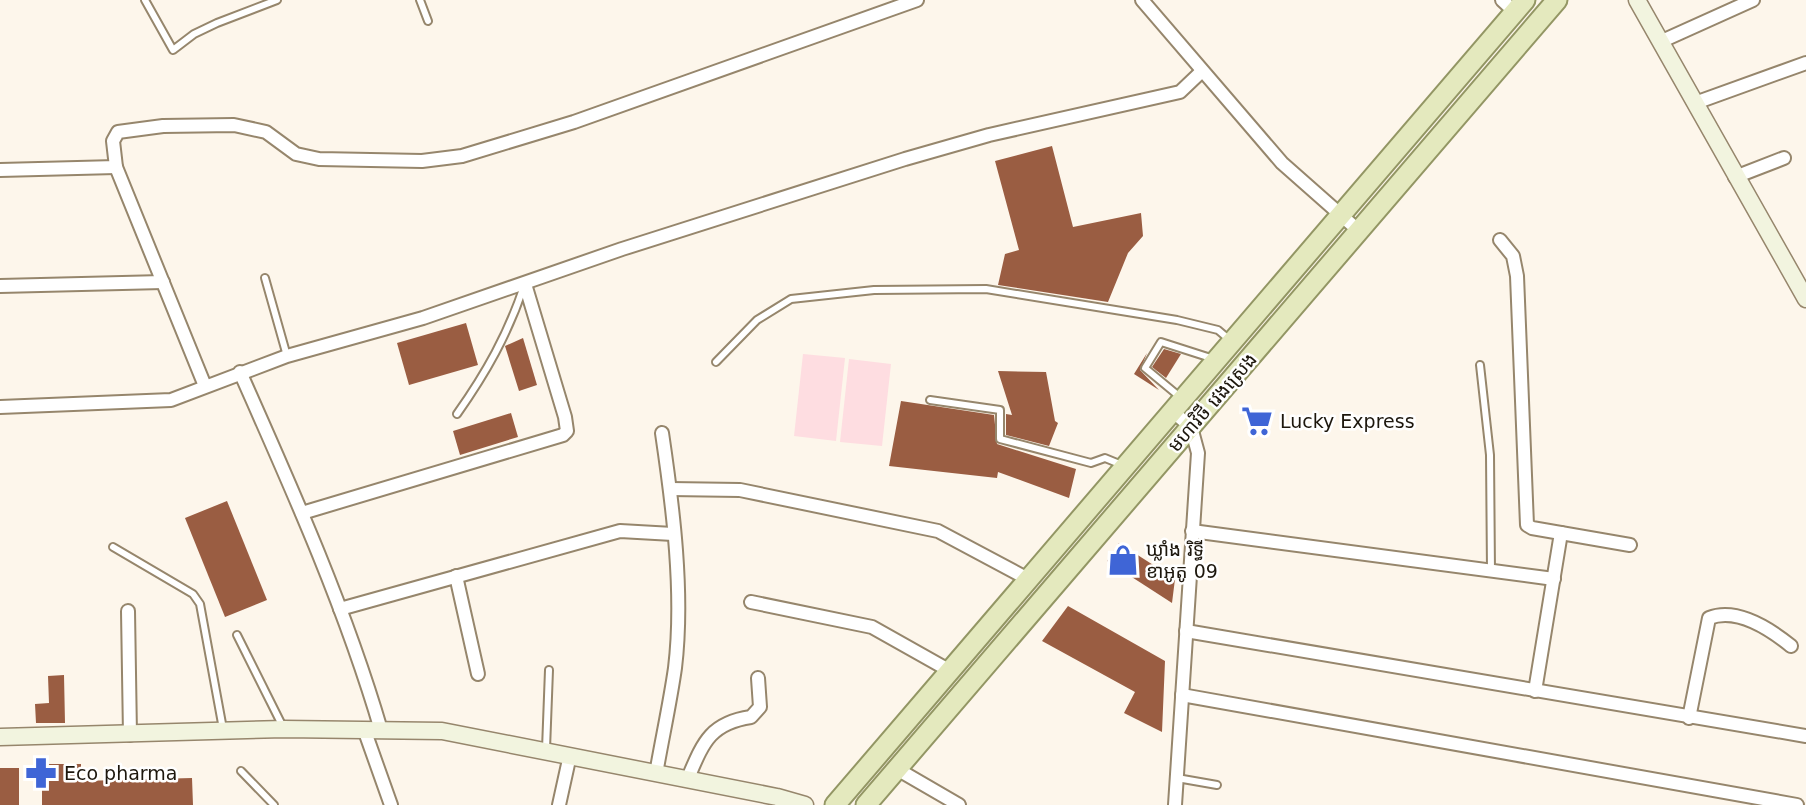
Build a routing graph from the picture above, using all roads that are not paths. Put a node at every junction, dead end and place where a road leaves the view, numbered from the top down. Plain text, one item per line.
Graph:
1 (145, 0) edge
2 (277, 0) edge
3 (420, 0) edge
4 (917, 0) edge
5 (1142, 0) edge
6 (1557, 0) edge
7 (1637, 0) edge
8 (1753, 0) edge
9 (1514, 4) edge
10 (428, 21) dead end
11 (1662, 41) junction
12 (1806, 63) edge
13 (1201, 72) junction
14 (1695, 103) junction
15 (1784, 158) dead end
16 (116, 167) junction
17 (0, 170) edge
18 (1735, 177) junction
19 (1341, 214) junction
20 (1359, 231) junction
21 (1500, 240) dead end
22 (265, 278) dead end
23 (163, 282) junction
24 (525, 284) junction
25 (0, 286) edge
26 (1806, 299) edge
27 (1232, 342) junction
28 (287, 356) junction
29 (1216, 360) junction
30 (716, 362) dead end
31 (1480, 365) dead end
32 (240, 372) junction
33 (205, 386) junction
34 (930, 400) dead end
35 (1177, 405) junction
36 (0, 407) edge
37 (457, 414) dead end
38 (1191, 427) junction
39 (662, 433) dead end
40 (1126, 466) junction
41 (670, 489) junction
42 (303, 513) junction
43 (1192, 531) junction
44 (1561, 533) junction
45 (673, 534) junction
46 (1630, 545) dead end
47 (113, 547) dead end
48 (1491, 571) junction
49 (456, 576) junction
50 (1028, 579) junction
51 (1554, 579) junction
52 (751, 602) dead end
53 (340, 609) junction
54 (128, 611) dead end
55 (1186, 631) junction
56 (237, 635) dead end
57 (1791, 646) dead end
58 (549, 670) dead end
59 (951, 672) junction
60 (478, 674) dead end
61 (758, 678) dead end
62 (1535, 691) junction
63 (1182, 695) junction
64 (1689, 718) junction
65 (285, 729) junction
66 (364, 729) junction
67 (381, 730) junction
68 (224, 732) junction
69 (130, 735) junction
70 (1806, 736) edge
71 (0, 737) edge
72 (546, 751) junction
73 (570, 755) junction
74 (898, 769) junction
75 (241, 771) dead end
76 (656, 774) junction
77 (688, 778) junction
78 (1177, 778) junction
79 (1217, 785) dead end
80 (274, 805) edge
81 (391, 805) edge
82 (559, 805) edge
83 (805, 805) edge
84 (835, 805) edge
85 (866, 805) edge
86 (959, 805) edge
87 (1175, 805) edge
88 (1797, 805) edge

1 - 2 lane
3 - 10 lane
4 - 16 street
5 - 13 street
6 - 20 main road, មហាវិថី វេងស្រេង
7 - 11 street
8 - 11 street
9 - 19 main road, មហាវិថី វេងស្រេង
11 - 14 street
12 - 14 street
13 - 19 street
13 - 24 street
14 - 18 street
15 - 18 street
16 - 17 street
16 - 23 street
18 - 26 street
19 - 20 street
19 - 27 main road, មហាវិថី វេងស្រេង
20 - 38 main road, មហាវិថី វេងស្រេង
21 - 44 street
22 - 28 lane
23 - 25 street
23 - 33 street
24 - 28 street
24 - 37 lane
24 - 42 street
27 - 29 main road, មហាវិថី វេងស្រេង
27 - 30 lane
28 - 32 street
29 - 35 main road, មហាវិថី វេងស្រេង
29 - 35 lane
31 - 48 lane
32 - 33 street
32 - 42 street
33 - 36 street
34 - 40 lane
35 - 38 street
35 - 40 main road, មហាវិថី វេងស្រេង
38 - 43 street
38 - 74 main road, មហាវិថី វេងស្រេង
39 - 41 street
40 - 50 main road, មហាវិថី វេងស្រេង
41 - 45 street
41 - 50 street
42 - 53 street
43 - 48 street
43 - 55 street
44 - 46 street
44 - 51 street
45 - 49 street
45 - 76 street
47 - 68 lane
48 - 51 street
49 - 53 street
49 - 60 street
50 - 59 main road, មហាវិថី វេងស្រេង
51 - 62 street
52 - 59 street
53 - 67 street
54 - 69 street
55 - 62 street
55 - 63 street
56 - 65 lane
57 - 64 street
58 - 72 lane
59 - 84 main road, មហាវិថី វេងស្រេង
61 - 77 street
62 - 64 street
63 - 78 street
63 - 88 street
64 - 70 street
65 - 66 street
65 - 68 street
66 - 67 street
66 - 81 street
67 - 72 street
68 - 69 street
69 - 71 street
72 - 73 street
73 - 76 street
73 - 82 street
74 - 85 main road, មហាវិថី វេងស្រេង
74 - 86 street
75 - 80 lane
76 - 77 street
77 - 83 street
78 - 79 lane
78 - 87 street

